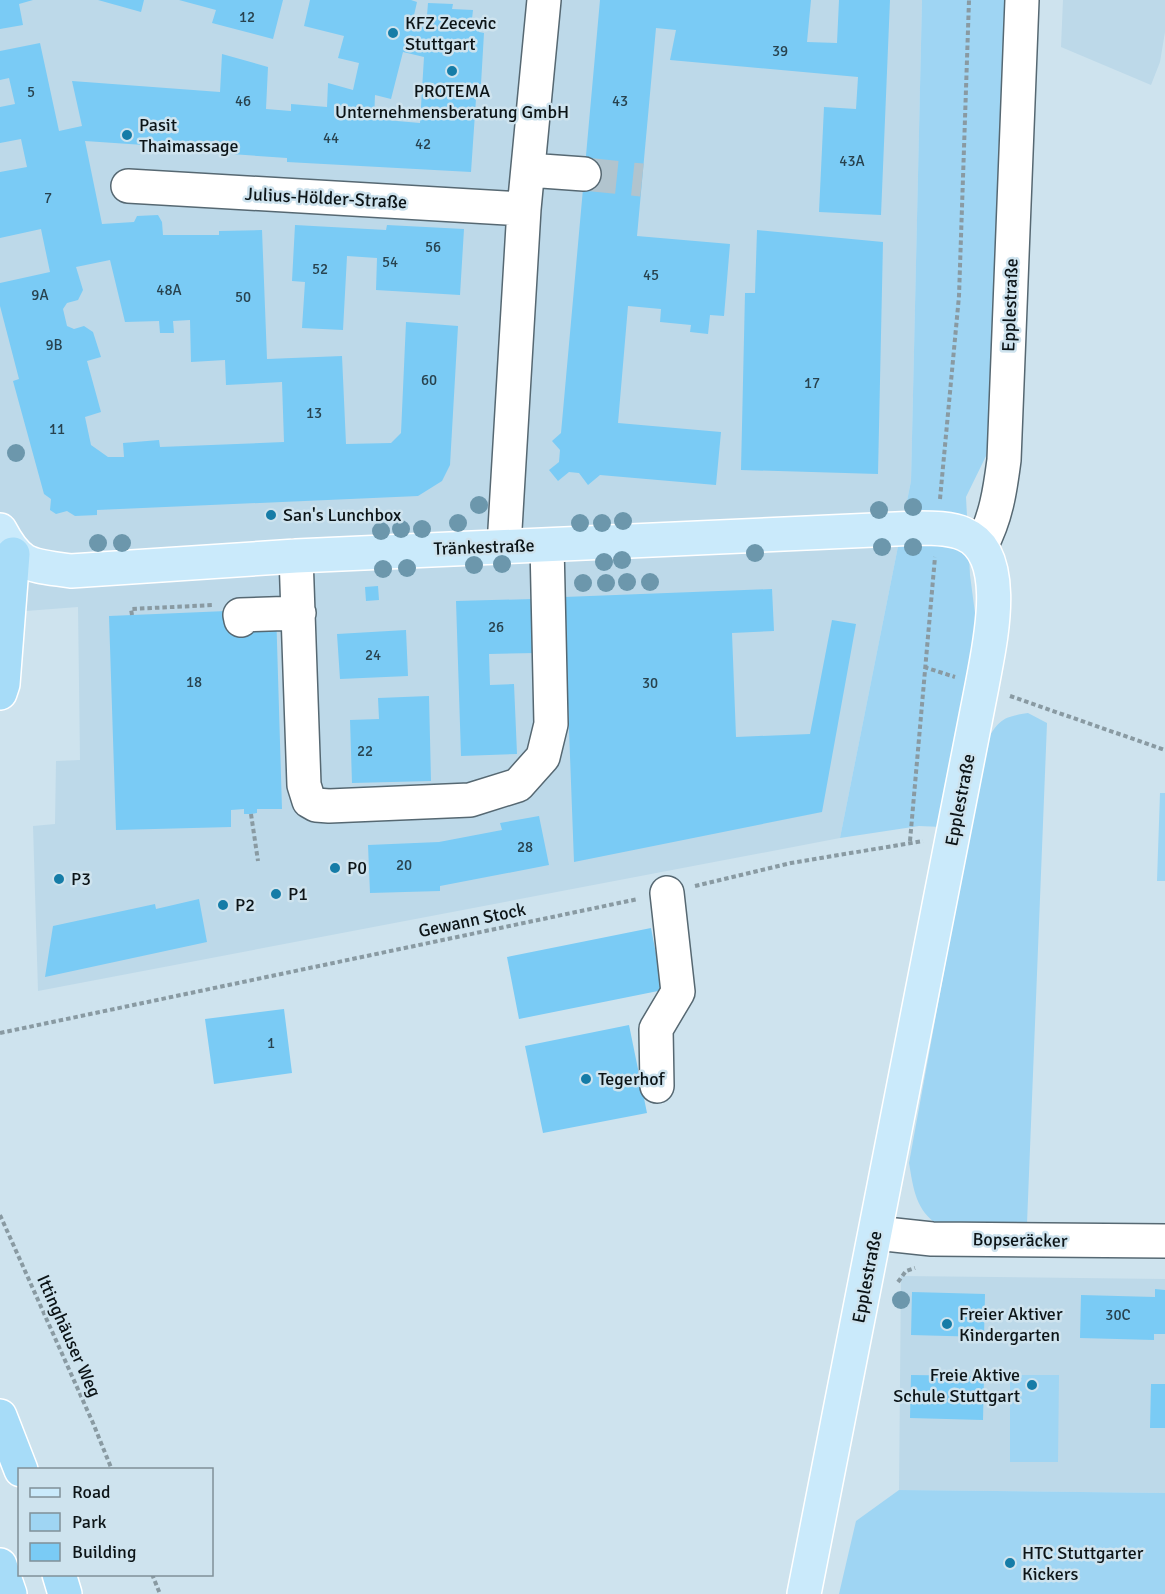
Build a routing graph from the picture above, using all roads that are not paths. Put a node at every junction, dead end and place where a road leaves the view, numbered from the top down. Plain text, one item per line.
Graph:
1 (544, 0) edge
2 (1022, 0) edge
3 (528, 170) junction
4 (584, 174) tunnel mouth
5 (128, 186) dead end
6 (524, 209) junction
7 (6, 542) edge
8 (547, 545) junction
9 (504, 546) junction
10 (981, 546) junction
11 (296, 556) junction
12 (299, 613) junction
13 (241, 620) dead end
14 (0, 693) edge
15 (666, 893) road end
16 (657, 1086) dead end
17 (876, 1233) junction
18 (1165, 1241) edge
19 (0, 1416) edge
20 (20, 1468) edge
21 (0, 1565) edge
22 (59, 1576) edge
23 (10, 1594) edge
24 (65, 1594) edge
25 (804, 1594) edge

1 - 3 street
2 - 10 street, Epplestraße
3 - 4 street
3 - 6 street
5 - 6 street, Julius-Hölder-Straße
6 - 9 street
7 - 11 main road, Tränkestraße
7 - 14 highway
8 - 9 main road, Tränkestraße
8 - 10 main road, Tränkestraße
8 - 12 street
9 - 11 main road, Tränkestraße
10 - 17 main road, Epplestraße
11 - 12 street
12 - 13 street
15 - 16 street
17 - 18 street, Bopseräcker
17 - 25 main road, Epplestraße
19 - 20 highway
21 - 23 highway
22 - 24 highway

